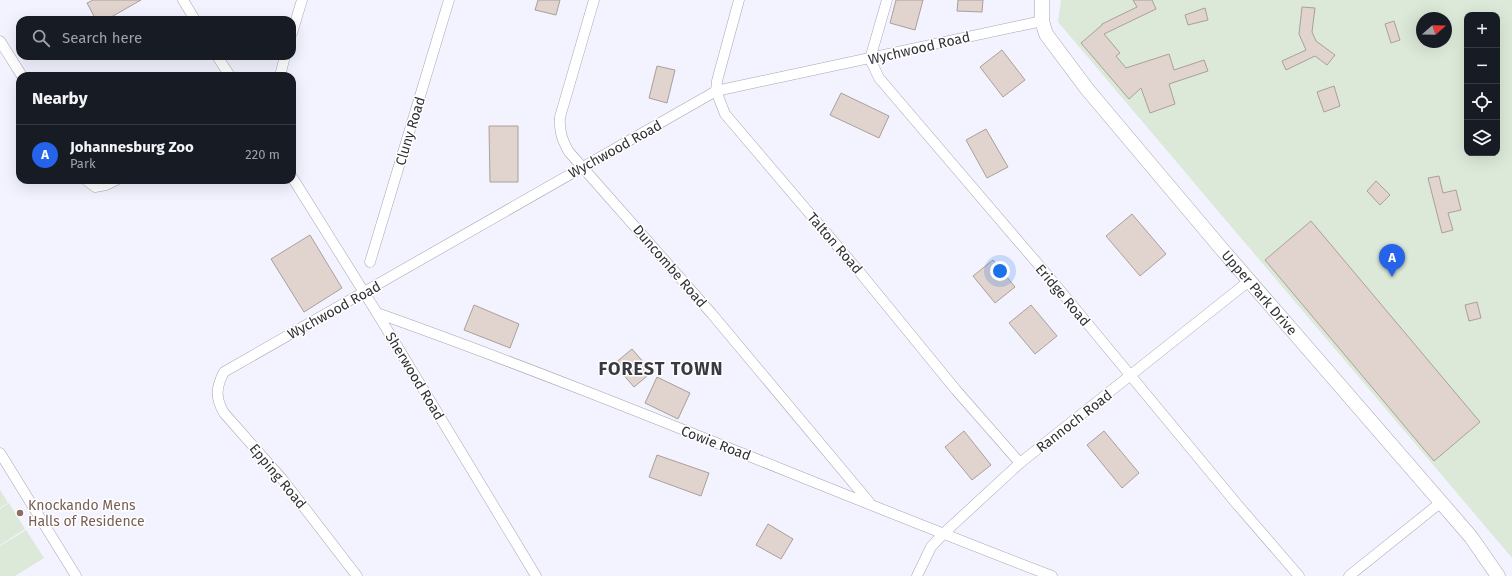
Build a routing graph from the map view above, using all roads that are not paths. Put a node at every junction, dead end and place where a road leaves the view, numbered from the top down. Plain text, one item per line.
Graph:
1 (183, 0) edge
2 (302, 0) edge
3 (449, 0) edge
4 (594, 0) edge
5 (740, 0) edge
6 (886, 0) edge
7 (1042, 0) edge
8 (193, 16) edge
9 (296, 20) edge
10 (1042, 21) junction
11 (0, 41) edge
12 (870, 59) junction
13 (220, 60) edge
14 (284, 60) edge
15 (19, 72) edge
16 (228, 72) edge
17 (281, 72) edge
18 (716, 91) junction
19 (583, 167) junction
20 (91, 184) edge
21 (108, 184) edge
22 (296, 184) edge
23 (370, 262) dead end
24 (1248, 281) junction
25 (363, 294) junction
26 (377, 313) junction
27 (224, 372) joint
28 (1130, 376) junction
29 (0, 453) edge
30 (1020, 463) junction
31 (1440, 503) junction
32 (871, 504) junction
33 (943, 534) junction
34 (76, 576) edge
35 (358, 576) edge
36 (536, 576) edge
37 (917, 576) edge
38 (1052, 576) edge
39 (1299, 576) edge
40 (1349, 576) edge
41 (1498, 576) edge

1 - 8 street
2 - 9 street
3 - 23 street, Cluny Road
4 - 19 street, Duncombe Road
5 - 18 street
6 - 12 street
7 - 10 main road, Upper Park Drive
10 - 12 street, Wychwood Road
10 - 24 main road, Upper Park Drive
11 - 15 street
12 - 18 street, Wychwood Road
12 - 28 street, Eridge Road
13 - 16 street
14 - 17 street
18 - 19 street, Wychwood Road
18 - 30 street, Talton Road
19 - 25 street, Wychwood Road
19 - 32 street, Duncombe Road
20 - 21 street
22 - 25 street, Sherwood Road
24 - 28 street, Rannoch Road
24 - 31 main road, Upper Park Drive
25 - 26 street, Sherwood Road
25 - 27 street, Wychwood Road
26 - 32 street, Cowie Road
26 - 36 street, Sherwood Road
27 - 35 street, Epping Road
28 - 30 street, Rannoch Road
28 - 39 street, Eridge Road
29 - 34 street
30 - 33 street, Rannoch Road
31 - 40 street
31 - 41 main road, Upper Park Drive
32 - 33 street, Cowie Road
33 - 37 street, Rannoch Road
33 - 38 street, Cowie Road

